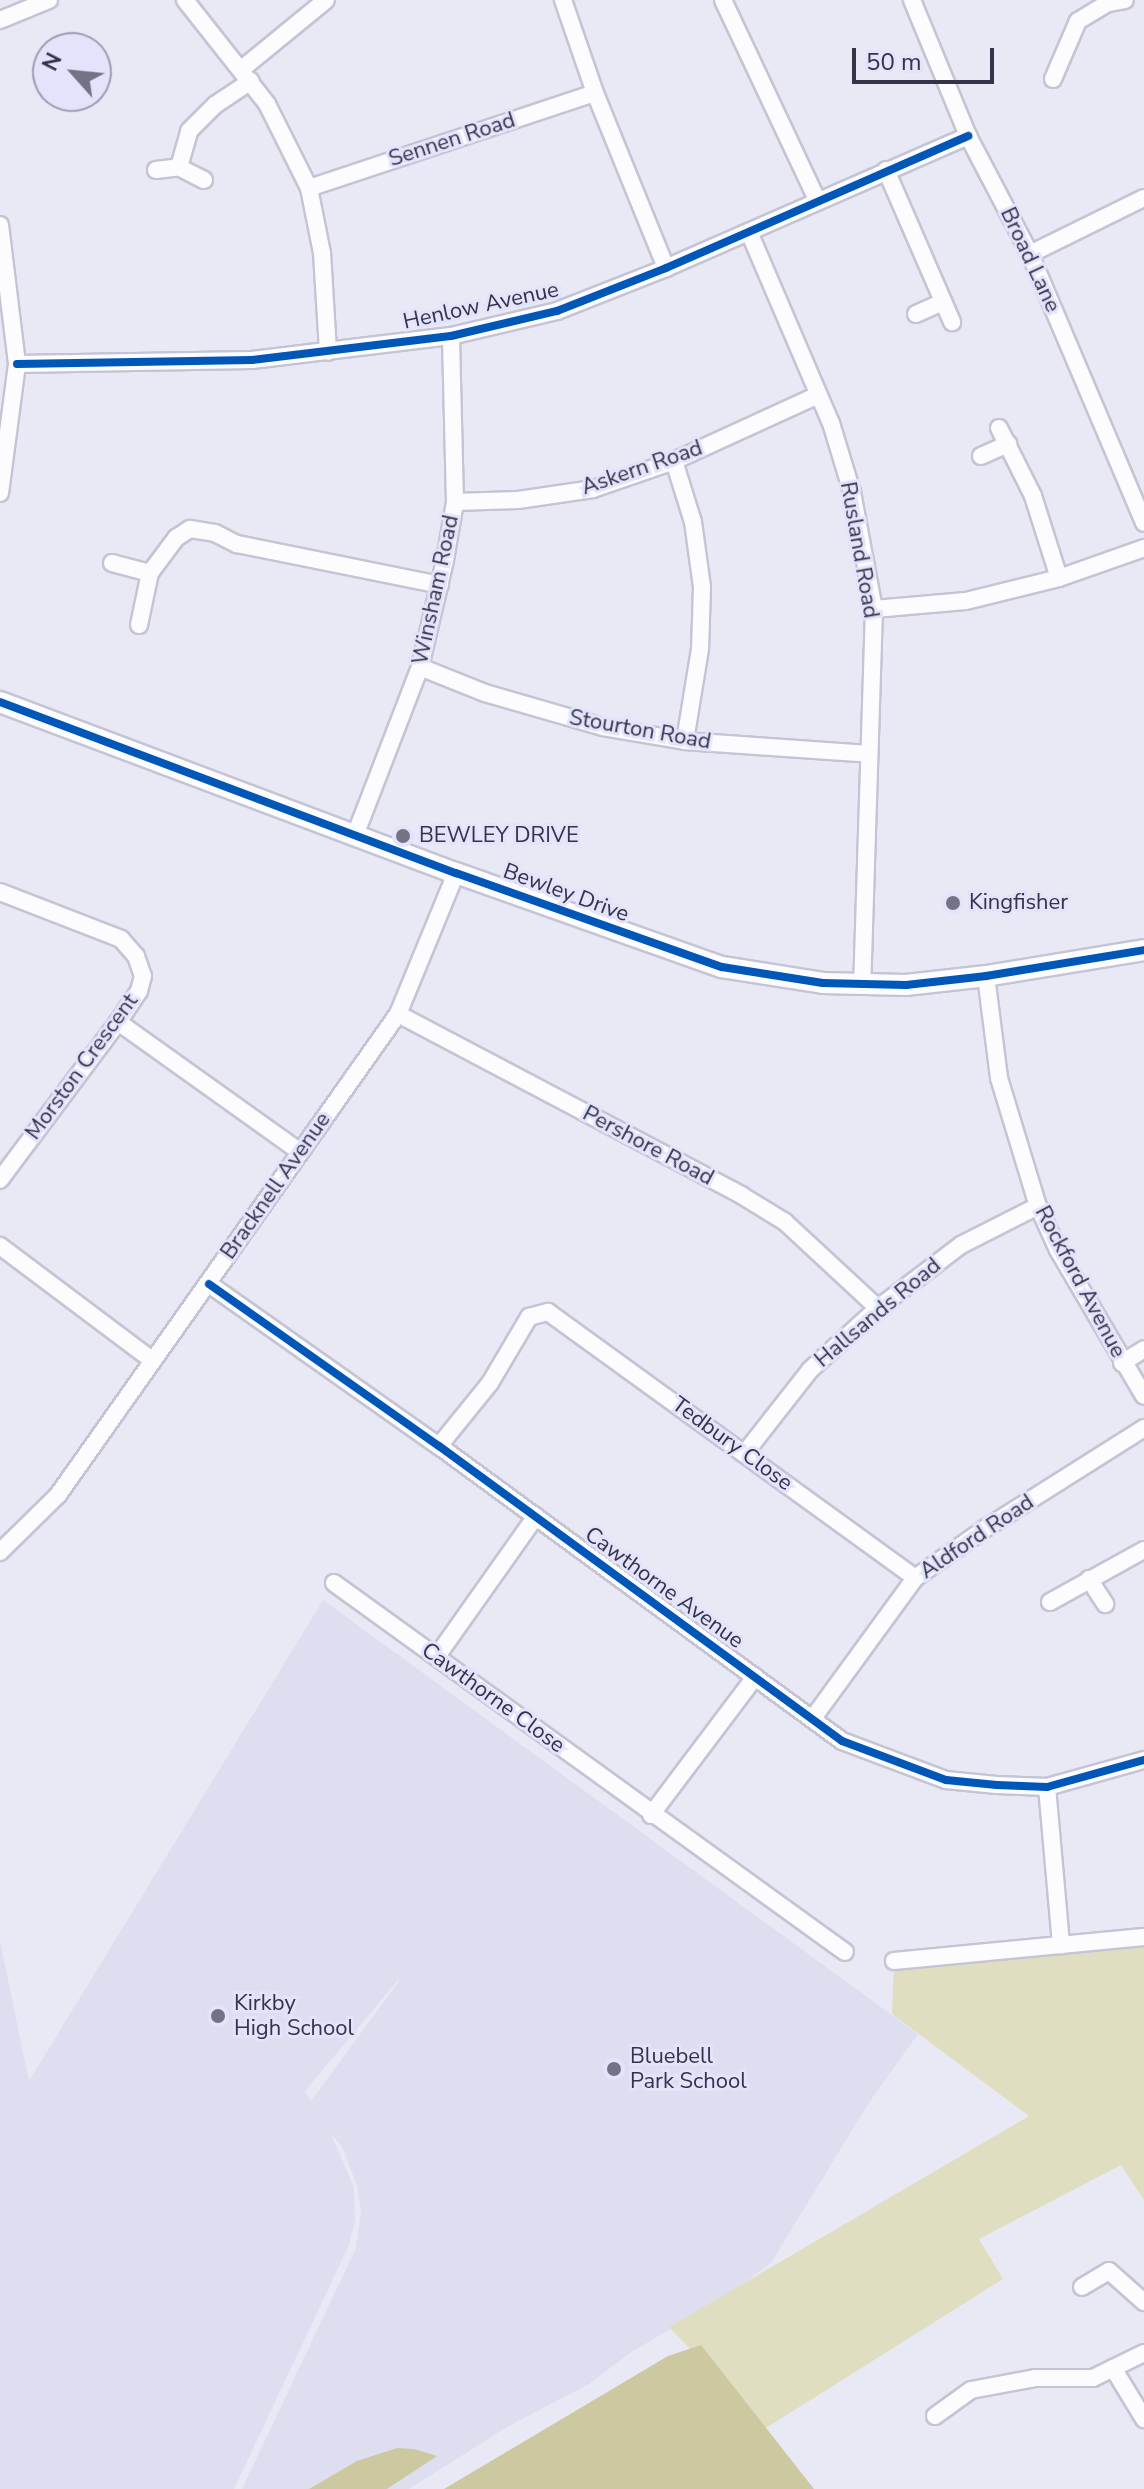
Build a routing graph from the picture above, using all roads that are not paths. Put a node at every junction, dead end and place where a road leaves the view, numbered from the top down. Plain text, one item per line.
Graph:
1 (49, 0) edge
2 (185, 0) edge
3 (326, 0) edge
4 (563, 0) edge
5 (723, 0) edge
6 (912, 0) edge
7 (1125, 0) edge
8 (0, 20) edge
9 (247, 74) junction
10 (1053, 79) dead end
11 (595, 93) junction
12 (968, 136) junction
13 (179, 167) junction
14 (156, 170) dead end
15 (886, 170) junction
16 (204, 180) dead end
17 (309, 188) junction
18 (1144, 198) edge
19 (817, 200) junction
20 (0, 225) edge
21 (749, 232) junction
22 (1030, 254) junction
23 (666, 268) junction
24 (943, 302) junction
25 (916, 314) dead end
26 (952, 322) dead end
27 (451, 336) junction
28 (328, 352) junction
29 (17, 364) junction
30 (818, 395) junction
31 (999, 428) dead end
32 (1008, 444) junction
33 (3, 452) edge
34 (981, 456) dead end
35 (674, 461) junction
36 (0, 493) edge
37 (455, 502) junction
38 (1144, 523) edge
39 (1144, 548) edge
40 (112, 563) dead end
41 (150, 573) junction
42 (1059, 578) junction
43 (440, 585) junction
44 (874, 609) junction
45 (139, 625) dead end
46 (420, 667) junction
47 (0, 702) edge
48 (685, 741) junction
49 (869, 754) junction
50 (356, 833) junction
51 (456, 873) junction
52 (0, 892) edge
53 (1144, 950) edge
54 (986, 976) junction
55 (862, 984) junction
56 (398, 1014) junction
57 (118, 1022) junction
58 (300, 1152) junction
59 (0, 1180) edge
60 (1038, 1206) junction
61 (0, 1246) edge
62 (209, 1284) junction
63 (878, 1308) junction
64 (1144, 1349) edge
65 (152, 1360) junction
66 (1122, 1363) junction
67 (1144, 1396) edge
68 (1144, 1428) edge
69 (439, 1446) junction
70 (745, 1453) junction
71 (536, 1516) junction
72 (1144, 1550) edge
73 (0, 1552) edge
74 (915, 1578) junction
75 (1089, 1579) junction
76 (334, 1583) dead end
77 (1050, 1602) dead end
78 (1105, 1604) dead end
79 (437, 1656) junction
80 (755, 1677) junction
81 (813, 1718) junction
82 (1144, 1760) edge
83 (1047, 1787) junction
84 (651, 1815) junction
85 (1144, 1937) edge
86 (1061, 1945) junction
87 (845, 1952) dead end
88 (894, 1961) dead end
89 (1082, 2287) dead end
90 (1144, 2302) edge
91 (1144, 2353) edge
92 (1113, 2368) junction
93 (935, 2416) dead end
94 (1144, 2419) edge

1 - 8 street
2 - 9 street
3 - 9 street
4 - 11 street
5 - 19 street
6 - 12 street, Broad Lane
7 - 10 street
9 - 13 street
9 - 17 street
11 - 17 street, Sennen Road
11 - 23 street
12 - 15 street, Henlow Avenue
12 - 22 street, Broad Lane
13 - 14 street
13 - 16 street
15 - 19 street, Henlow Avenue
15 - 24 street
17 - 28 street
18 - 22 street
19 - 21 street, Henlow Avenue
20 - 29 street
21 - 23 street, Henlow Avenue
21 - 30 street, Rusland Road
22 - 38 street, Broad Lane
23 - 27 street, Henlow Avenue
24 - 25 street
24 - 26 street
27 - 28 street, Henlow Avenue
27 - 37 street, Winsham Road
28 - 29 street, Henlow Avenue
29 - 33 street
30 - 35 street, Askern Road
30 - 44 street, Rusland Road
31 - 32 street
32 - 34 street
32 - 42 street
33 - 36 street
35 - 37 street, Askern Road
35 - 48 street
37 - 43 street, Winsham Road
39 - 42 street
40 - 41 street
41 - 43 street
41 - 45 street
42 - 44 street
43 - 46 street, Winsham Road
44 - 49 street, Rusland Road
46 - 48 street, Stourton Road
46 - 50 street, Winsham Road
47 - 50 street, Bewley Drive
48 - 49 street, Stourton Road
49 - 55 street, Rusland Road
50 - 51 street, Bewley Drive
51 - 55 street, Bewley Drive
51 - 56 street, Bracknell Avenue
52 - 57 street, Morston Crescent
53 - 54 street, Bewley Drive
54 - 55 street, Bewley Drive
54 - 60 street, Rockford Avenue
56 - 58 street, Bracknell Avenue
56 - 63 street, Pershore Road
57 - 58 street
57 - 59 street, Morston Crescent
58 - 62 street, Bracknell Avenue
60 - 63 street, Hallsands Road
60 - 66 street, Rockford Avenue
61 - 65 street
62 - 65 street, Bracknell Avenue
62 - 69 street, Cawthorne Avenue
63 - 70 street, Hallsands Road
64 - 66 street
65 - 73 street, Bracknell Avenue
66 - 67 street, Rockford Avenue
68 - 74 street, Aldford Road
69 - 70 street, Tedbury Close
69 - 71 street, Cawthorne Avenue
70 - 74 street, Tedbury Close
71 - 79 street
71 - 80 street, Cawthorne Avenue
72 - 75 street
74 - 81 street, Aldford Road
75 - 77 street
75 - 78 street
76 - 79 street, Cawthorne Close
79 - 84 street, Cawthorne Close
80 - 81 street, Cawthorne Avenue
80 - 84 street
81 - 83 street, Cawthorne Avenue
82 - 83 street, Cawthorne Avenue
83 - 86 street
84 - 87 street, Cawthorne Close
85 - 86 street
86 - 88 street
89 - 90 street
91 - 92 street
92 - 93 street
92 - 94 street

